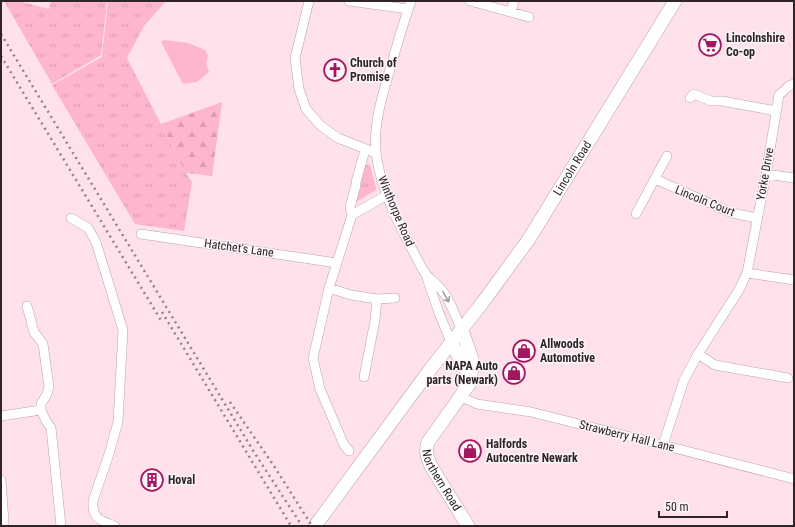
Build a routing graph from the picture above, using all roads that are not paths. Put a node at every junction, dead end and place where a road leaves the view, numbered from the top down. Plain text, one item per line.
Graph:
1 (309, 1) edge
2 (349, 1) edge
3 (470, 1) edge
4 (514, 1) edge
5 (675, 1) edge
6 (409, 5) edge
7 (511, 12) junction
8 (529, 17) dead end
9 (794, 84) edge
10 (690, 98) dead end
11 (776, 111) junction
12 (365, 150) junction
13 (376, 153) junction
14 (667, 156) dead end
15 (766, 174) junction
16 (794, 178) edge
17 (655, 180) junction
18 (387, 195) junction
19 (636, 214) dead end
20 (352, 215) junction
21 (71, 218) dead end
22 (757, 218) junction
23 (140, 234) dead end
24 (337, 263) junction
25 (747, 273) junction
26 (427, 278) junction
27 (794, 280) edge
28 (329, 288) junction
29 (395, 298) dead end
30 (377, 299) junction
31 (27, 306) dead end
32 (462, 330) junction
33 (452, 342) junction
34 (698, 354) junction
35 (471, 373) junction
36 (364, 377) dead end
37 (788, 378) dead end
38 (461, 397) junction
39 (41, 410) junction
40 (1, 416) edge
41 (663, 445) junction
42 (349, 450) dead end
43 (1, 480) edge
44 (794, 480) edge
45 (4, 522) dead end
46 (61, 526) edge
47 (115, 526) edge
48 (315, 526) edge
49 (468, 526) edge

1 - 12 street
2 - 6 street
3 - 7 street
4 - 7 street
5 - 32 main road, Lincoln Road
6 - 13 street, Winthorpe Road
7 - 8 street
9 - 11 street, Yorke Drive
10 - 11 street
11 - 15 street, Yorke Drive
12 - 13 street
12 - 20 street
13 - 18 street, Winthorpe Road
14 - 17 street
15 - 16 street
15 - 22 street, Yorke Drive
17 - 19 street
17 - 22 street, Lincoln Court
18 - 20 street
18 - 26 street, Winthorpe Road
20 - 24 street
21 - 47 street
22 - 25 street, Yorke Drive
23 - 24 street, Hatchet's Lane
24 - 28 street
25 - 27 street
25 - 34 street, Yorke Drive
26 -> 32 street, Winthorpe Road
26 - 33 street, Winthorpe Road
28 - 30 street
28 - 42 street
29 - 30 street
30 - 36 street
31 - 39 street
32 - 33 main road, Lincoln Road
32 - 35 main road, Northern Road
33 - 35 main road
33 - 48 main road, Lincoln Road
34 - 37 street
34 - 41 street, Yorke Drive
35 - 38 main road, Northern Road
38 - 41 street, Strawberry Hall Lane
38 - 49 main road, Northern Road
39 - 40 street
39 - 46 street
41 - 44 street, Strawberry Hall Lane
43 - 45 street

